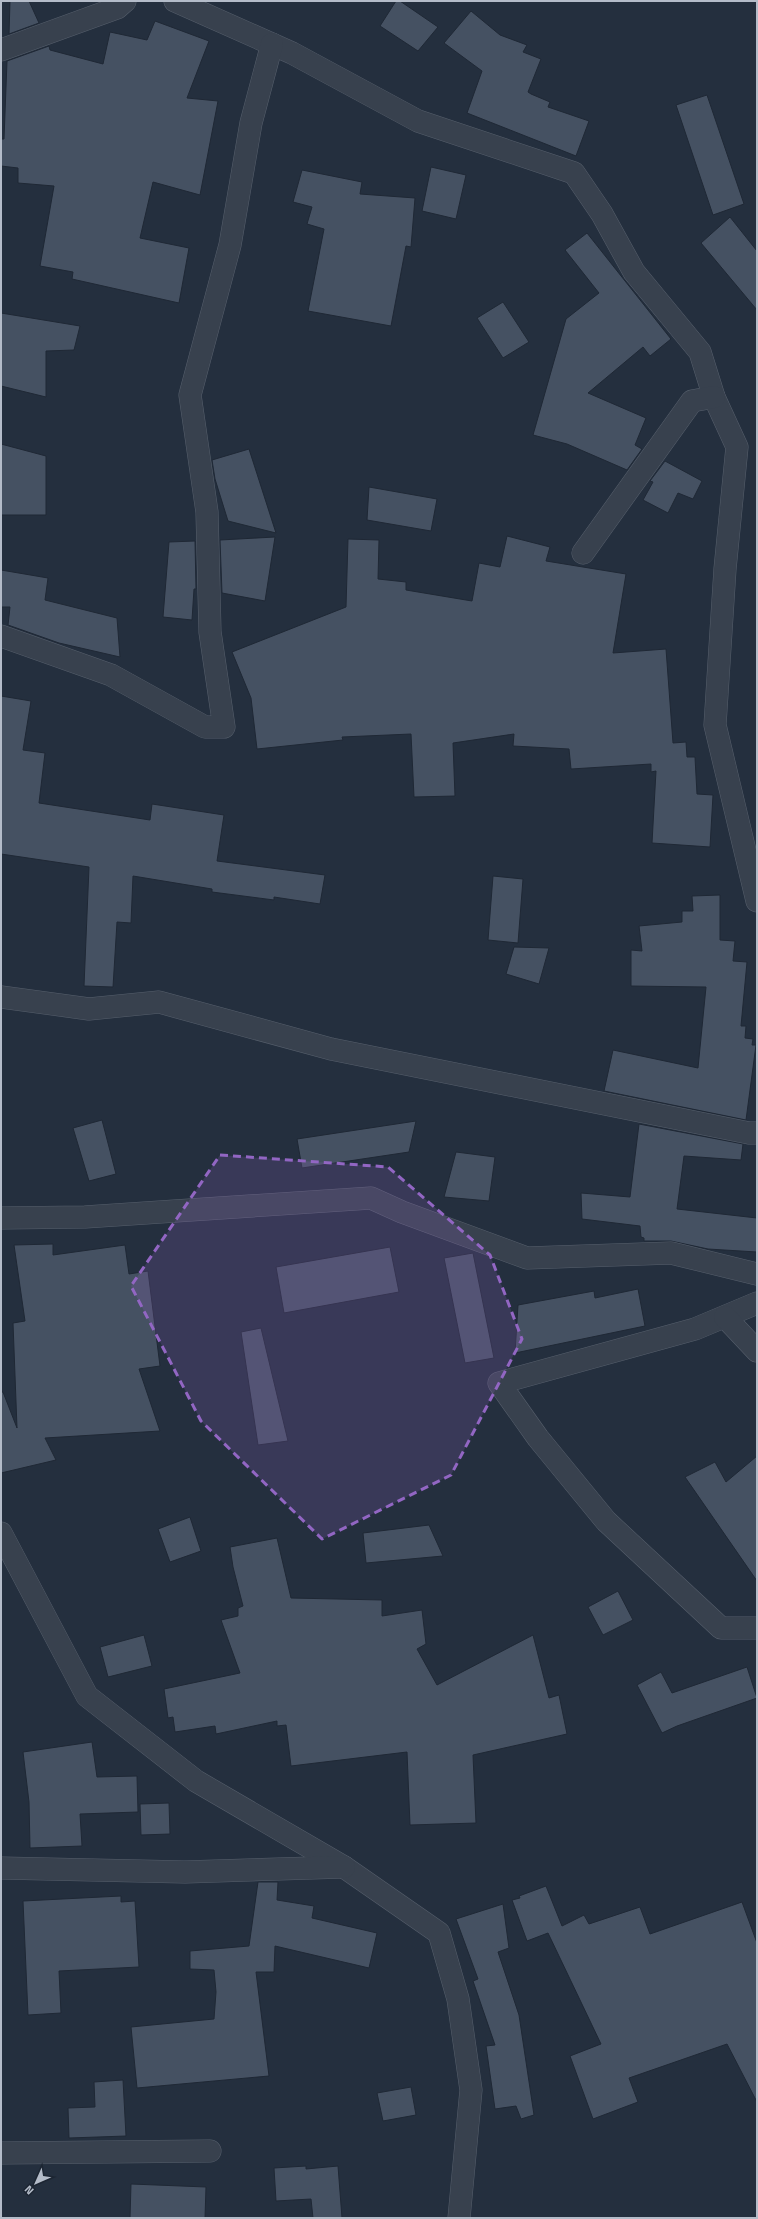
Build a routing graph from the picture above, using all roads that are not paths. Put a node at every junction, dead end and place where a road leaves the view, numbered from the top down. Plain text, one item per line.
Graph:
1 (125, 1) edge
2 (174, 1) edge
3 (272, 44) junction
4 (1, 50) edge
5 (714, 397) junction
6 (583, 553) dead end
7 (1, 636) edge
8 (757, 901) edge
9 (1, 997) edge
10 (757, 1133) edge
11 (1, 1218) edge
12 (757, 1274) edge
13 (757, 1303) edge
14 (725, 1317) junction
15 (757, 1352) edge
16 (1, 1533) edge
17 (757, 1628) edge
18 (1, 1868) edge
19 (344, 1868) junction
20 (210, 2150) dead end
21 (1, 2153) edge
22 (459, 2218) edge

1 - 4 street
2 - 3 street
3 - 5 street
3 - 7 street
5 - 6 street
5 - 8 street
9 - 10 street
11 - 12 street
13 - 14 street
14 - 15 street
14 - 17 street
16 - 19 street
18 - 19 street
19 - 22 street
20 - 21 street

